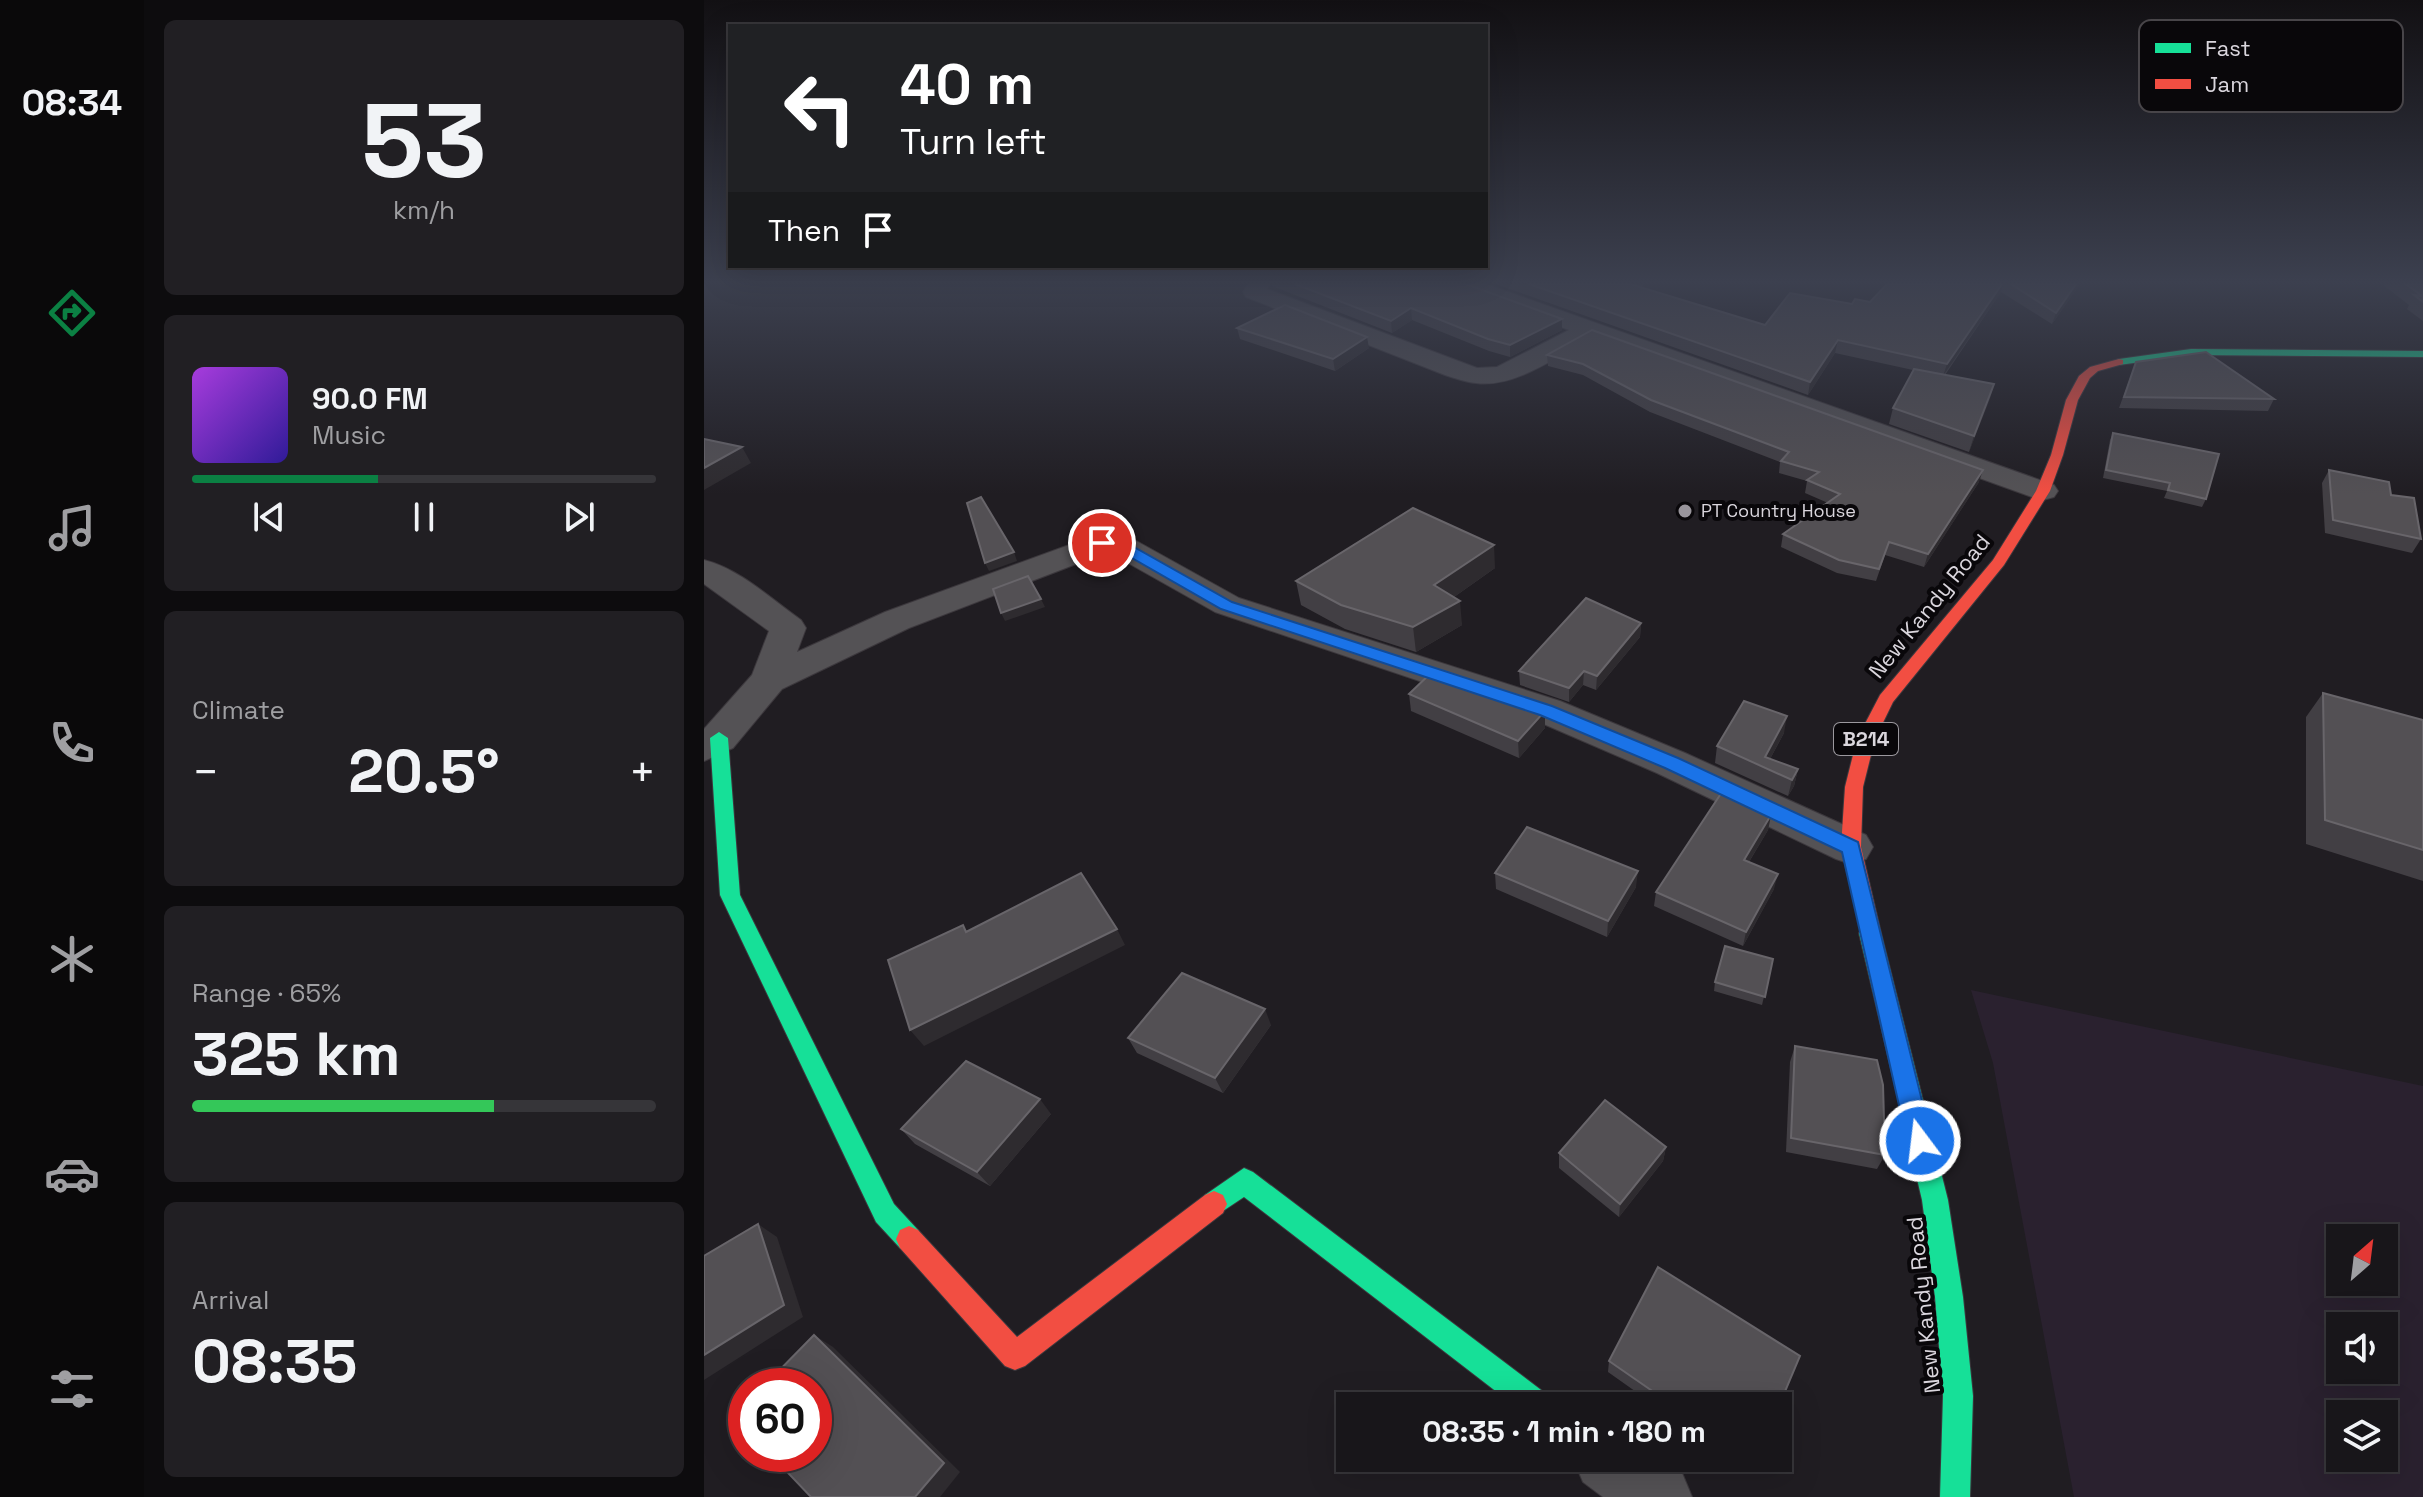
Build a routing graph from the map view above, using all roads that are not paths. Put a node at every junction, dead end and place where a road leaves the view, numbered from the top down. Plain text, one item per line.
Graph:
1 (1413, 354) edge
2 (1541, 354) edge
3 (1659, 354) edge
4 (2178, 354) edge
5 (2043, 491) junction
6 (704, 570) edge
7 (769, 680) junction
8 (711, 742) edge
9 (1851, 847) junction
10 (1521, 1392) edge
11 (1625, 1472) edge
12 (1658, 1497) edge
13 (1955, 1497) edge

1 - 2 street
3 - 5 street
4 - 5 main road, New Kandy Road / B214
5 - 9 main road, New Kandy Road / B214
6 - 7 street
7 - 8 street
7 - 9 street
8 - 10 main road
9 - 13 main road, New Kandy Road / B214
11 - 12 street

